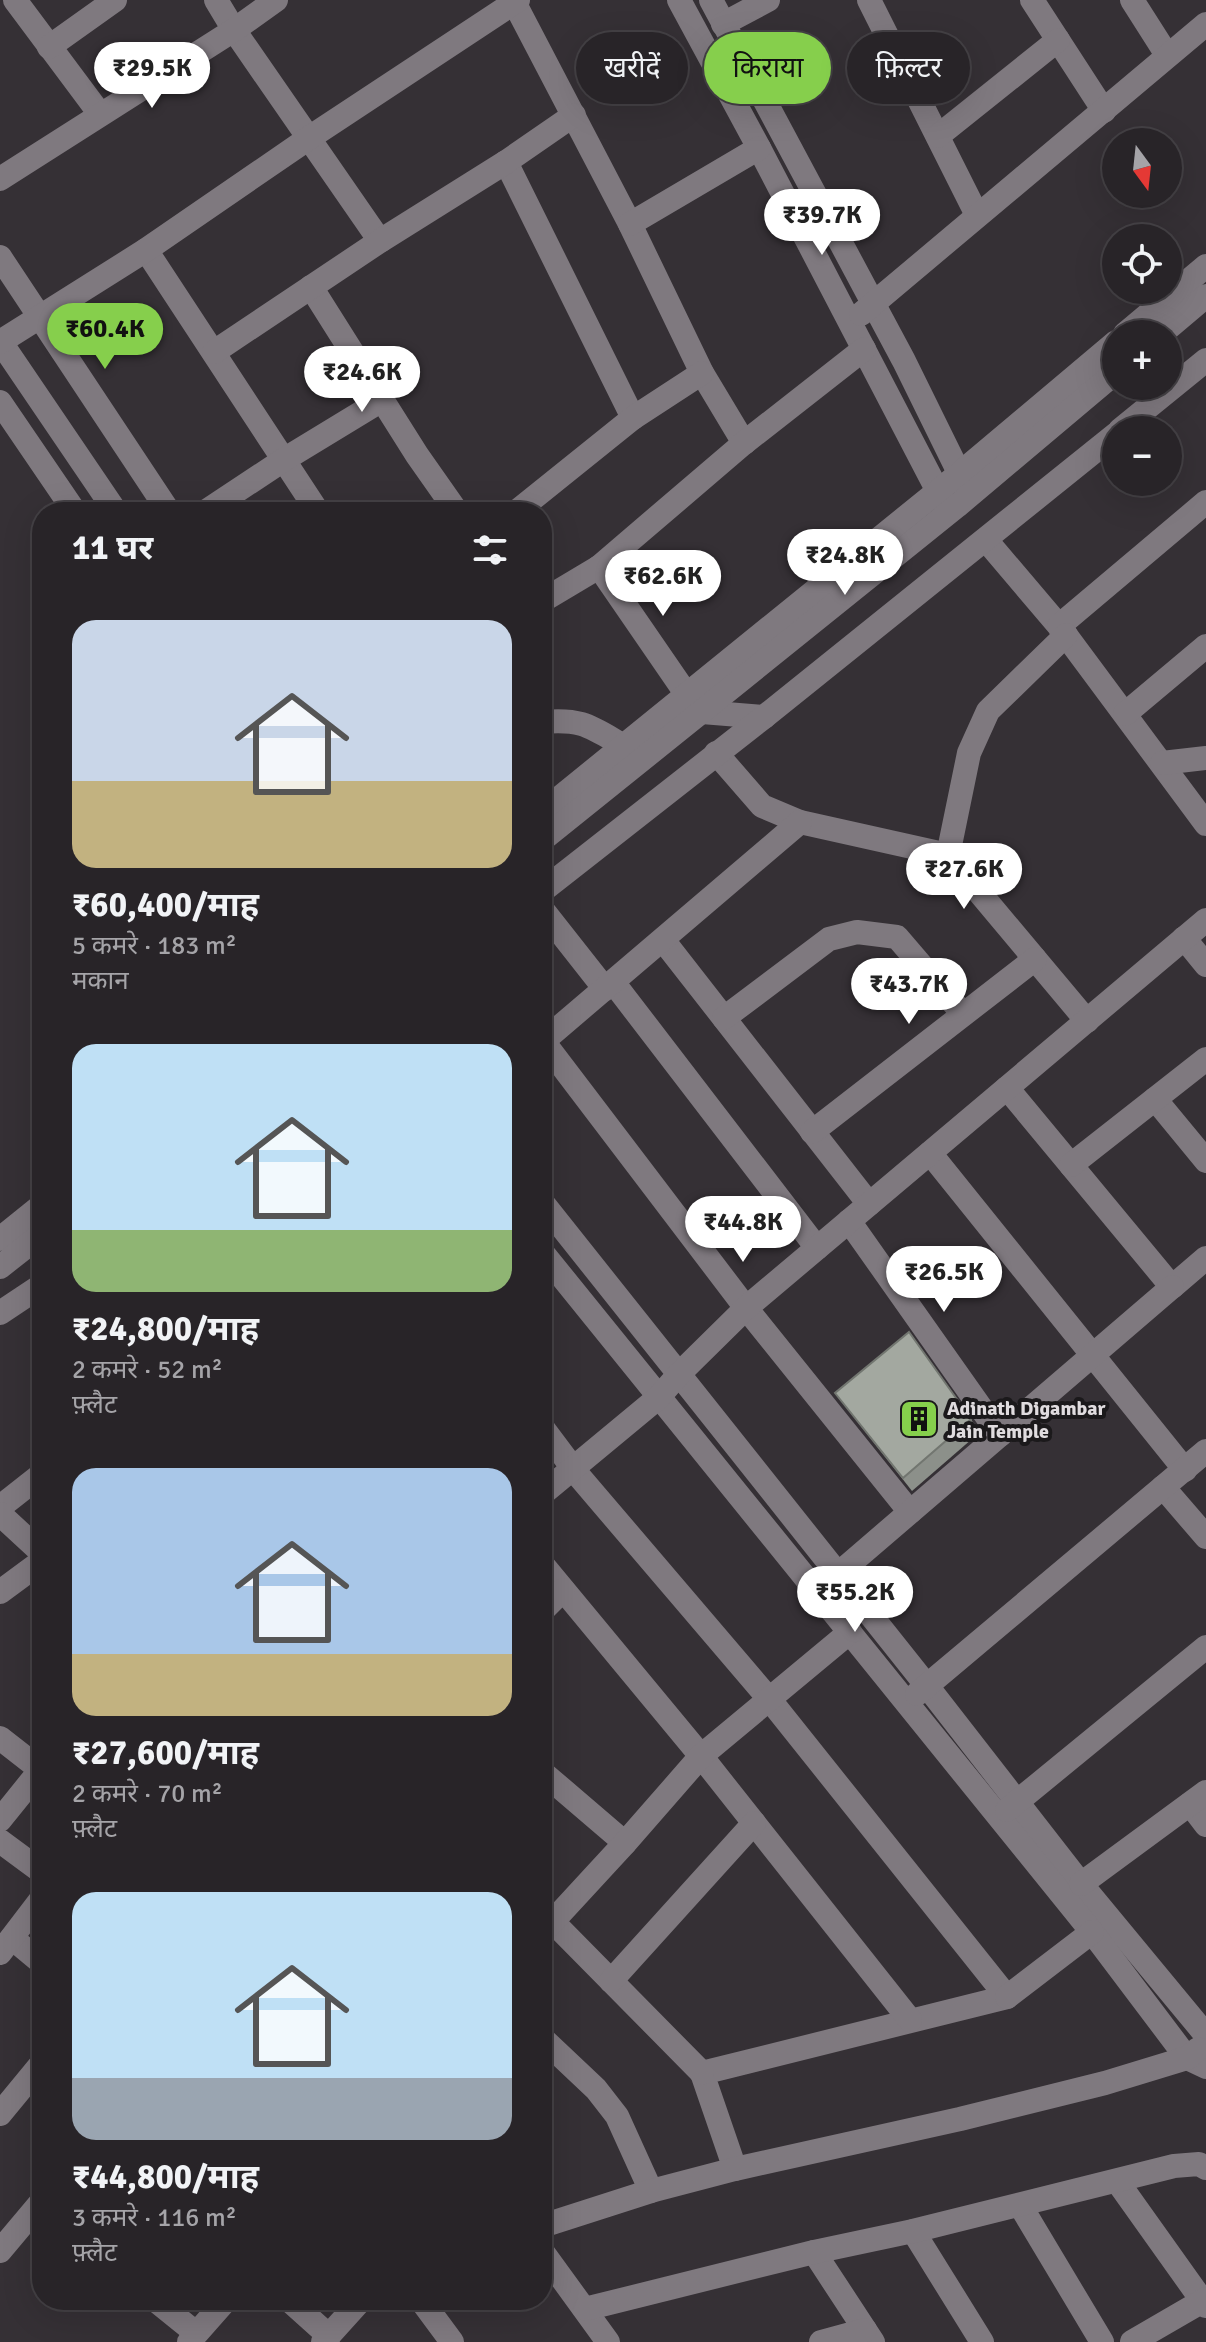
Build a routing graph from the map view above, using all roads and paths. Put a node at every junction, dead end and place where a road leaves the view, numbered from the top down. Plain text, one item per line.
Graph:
1 (15, 0) edge
2 (115, 0) edge
3 (216, 0) edge
4 (276, 0) edge
5 (679, 0) edge
6 (711, 0) edge
7 (768, 0) edge
8 (869, 0) edge
9 (1032, 0) edge
10 (1132, 0) edge
11 (516, 1) edge
12 (723, 24) junction
13 (1206, 24) edge
14 (234, 30) junction
15 (1058, 40) junction
16 (49, 47) junction
17 (1167, 55) junction
18 (1104, 111) junction
19 (100, 114) junction
20 (574, 115) junction
21 (938, 136) junction
22 (309, 138) junction
23 (759, 148) junction
24 (506, 162) junction
25 (0, 179) edge
26 (977, 215) junction
27 (630, 224) junction
28 (380, 241) junction
29 (146, 250) junction
30 (0, 257) edge
31 (1206, 266) edge
32 (311, 287) junction
33 (1206, 296) edge
34 (874, 305) junction
35 (41, 317) junction
36 (1142, 320) edge
37 (1178, 320) edge
38 (849, 322) junction
39 (0, 342) edge
40 (864, 349) junction
41 (214, 352) junction
42 (1102, 355) edge
43 (1206, 360) edge
44 (702, 373) junction
45 (1102, 382) edge
46 (382, 400) junction
47 (0, 402) edge
48 (1138, 416) edge
49 (633, 418) junction
50 (744, 443) junction
51 (1102, 445) edge
52 (285, 459) junction
53 (964, 485) junction
54 (937, 491) junction
55 (68, 502) edge
56 (109, 502) edge
57 (162, 502) edge
58 (220, 502) edge
59 (312, 502) edge
60 (450, 502) edge
61 (528, 502) edge
62 (1206, 502) edge
63 (949, 512) junction
64 (986, 540) junction
65 (599, 567) junction
66 (552, 595) edge
67 (1062, 631) junction
68 (1206, 646) edge
69 (695, 704) junction
70 (1125, 714) junction
71 (552, 721) edge
72 (739, 736) junction
73 (624, 746) junction
74 (1206, 758) edge
75 (1168, 773) junction
76 (552, 804) edge
77 (800, 822) junction
78 (1206, 824) edge
79 (552, 831) edge
80 (948, 855) junction
81 (552, 883) edge
82 (552, 920) edge
83 (1206, 920) edge
84 (1184, 938) junction
85 (663, 940) junction
86 (1035, 959) junction
87 (1206, 965) edge
88 (609, 986) junction
89 (963, 1014) junction
90 (724, 1018) junction
91 (1087, 1021) junction
92 (552, 1034) edge
93 (552, 1055) edge
94 (1206, 1059) edge
95 (1007, 1088) junction
96 (1155, 1099) junction
97 (812, 1132) junction
98 (930, 1153) junction
99 (1206, 1161) edge
100 (1071, 1165) junction
101 (869, 1204) junction
102 (32, 1213) edge
103 (552, 1215) edge
104 (849, 1221) junction
105 (0, 1239) edge
106 (32, 1242) edge
107 (817, 1248) junction
108 (1206, 1258) edge
109 (552, 1264) edge
110 (0, 1267) edge
111 (1172, 1287) junction
112 (32, 1292) edge
113 (746, 1308) junction
114 (0, 1313) edge
115 (1093, 1356) junction
116 (679, 1374) junction
117 (659, 1397) junction
118 (1000, 1435) junction
119 (552, 1440) edge
120 (1206, 1451) edge
121 (572, 1467) junction
122 (1185, 1470) junction
123 (32, 1482) edge
124 (552, 1485) edge
125 (1163, 1487) junction
126 (0, 1507) edge
127 (910, 1512) junction
128 (0, 1514) edge
129 (1206, 1537) edge
130 (32, 1544) edge
131 (32, 1568) edge
132 (838, 1574) junction
133 (552, 1576) edge
134 (563, 1590) junction
135 (0, 1592) edge
136 (552, 1601) edge
137 (850, 1632) junction
138 (1206, 1647) edge
139 (927, 1686) junction
140 (770, 1700) junction
141 (907, 1702) junction
142 (0, 1738) edge
143 (701, 1756) junction
144 (32, 1762) edge
145 (32, 1780) edge
146 (552, 1786) edge
147 (1198, 1798) edge
148 (1008, 1809) junction
149 (0, 1820) edge
150 (754, 1823) junction
151 (1206, 1825) edge
152 (0, 1841) edge
153 (625, 1843) junction
154 (32, 1865) edge
155 (1081, 1884) junction
156 (32, 1911) edge
157 (552, 1922) edge
158 (552, 1931) edge
159 (1092, 1932) junction
160 (6, 1946) edge
161 (32, 1958) edge
162 (611, 1981) junction
163 (1007, 1997) junction
164 (910, 2020) junction
165 (1206, 2035) edge
166 (552, 2047) edge
167 (1200, 2056) edge
168 (702, 2073) junction
169 (32, 2084) edge
170 (0, 2114) edge
171 (1206, 2168) edge
172 (735, 2169) junction
173 (1117, 2181) junction
174 (651, 2191) junction
175 (1020, 2205) junction
176 (32, 2214) edge
177 (552, 2223) edge
178 (913, 2231) junction
179 (0, 2251) edge
180 (814, 2252) junction
181 (552, 2264) edge
182 (1205, 2302) edge
183 (585, 2309) junction
184 (165, 2310) edge
185 (217, 2310) edge
186 (298, 2310) edge
187 (352, 2310) edge
188 (428, 2310) edge
189 (869, 2336) edge
190 (193, 2338) edge
191 (326, 2339) edge
192 (452, 2342) edge
193 (608, 2342) edge
194 (821, 2342) edge
195 (982, 2342) edge
196 (1102, 2342) edge
197 (1132, 2342) edge

1 - 16 street
2 - 16 street
3 - 14 street
4 - 14 street
5 - 23 street
6 - 12 street
7 - 12 street
8 - 21 street
9 - 15 street
10 - 17 street
11 - 20 street
11 - 22 street
12 - 34 street
13 - 17 street
14 - 19 street
14 - 22 street
15 - 18 street
15 - 21 street
16 - 19 street
17 - 18 street
18 - 26 street
19 - 25 street
20 - 24 street
20 - 27 street
21 - 26 street
22 - 28 street
22 - 29 street
23 - 27 street
23 - 38 street
24 - 28 street
24 - 49 street
26 - 34 street
27 - 44 street
28 - 32 street
29 - 35 street
29 - 41 street
30 - 35 street
31 - 36 street
32 - 41 street
32 - 46 street
33 - 37 street
34 - 38 street
34 - 53 street
35 - 39 street
35 - 57 street
38 - 40 street
39 - 56 street
40 - 50 street
40 - 54 street
41 - 52 street
42 - 53 street
43 - 48 street
44 - 49 street
44 - 50 street
45 - 53 street
46 - 52 street
46 - 60 street
47 - 55 street
49 - 61 street
50 - 65 street
51 - 64 street
52 - 58 street
52 - 59 street
53 - 54 street
53 - 63 street
54 - 63 street
54 - 69 street
62 - 67 street
63 - 69 street
64 - 67 street
64 - 72 street
65 - 66 street
65 - 69 street
67 - 70 street
67 - 80 street
68 - 70 street
69 - 72 street
69 - 73 street
69 - 79 street
70 - 75 street
71 - 73 street
72 - 77 street
72 - 81 street
73 - 76 street
74 - 75 street
75 - 78 street
77 - 80 street
77 - 85 street
80 - 86 street
82 - 88 street
83 - 84 street
84 - 87 street
84 - 91 street
85 - 88 street
85 - 90 street
86 - 89 street
86 - 91 street
88 - 92 street
88 - 107 street
89 - 90 street
89 - 97 street
90 - 97 street
91 - 95 street
93 - 113 street
94 - 96 street
95 - 98 street
95 - 100 street
96 - 99 street
96 - 100 street
97 - 101 street
98 - 101 street
98 - 115 street
100 - 111 street
101 - 104 street
102 - 105 street
103 - 116 street
104 - 107 street
104 - 118 street
106 - 110 street
107 - 113 street
108 - 111 street
109 - 117 street
111 - 115 street
112 - 114 street
113 - 116 street
113 - 127 street
115 - 118 street
115 - 122 street
116 - 117 street
116 - 132 street
117 - 121 street
117 - 137 street
118 - 127 street
119 - 121 street
120 - 122 street
121 - 124 street
121 - 140 street
122 - 125 street
123 - 126 street
125 - 129 street
125 - 139 street
127 - 132 street
128 - 130 street
131 - 135 street
132 - 139 street
133 - 134 street
134 - 136 street
134 - 143 street
137 - 140 street
137 - 141 street
138 - 148 street
139 - 141 street
139 - 148 street
140 - 143 street
140 - 163 street
141 - 148 street
142 - 144 street
143 - 150 street
143 - 153 street
145 - 149 street
146 - 153 street
147 - 151 street
147 - 155 street
148 - 155 street
148 - 159 street
150 - 162 street
150 - 164 street
152 - 154 street
153 - 157 street
155 - 165 street
156 - 160 street
158 - 162 street
159 - 163 street
159 - 167 street
160 - 161 street
162 - 168 street
163 - 164 street
164 - 168 street
166 - 174 street
167 - 172 street
168 - 172 street
169 - 170 street
171 - 173 street
172 - 174 street
173 - 175 street
173 - 182 street
174 - 177 street
175 - 178 street
175 - 196 street
176 - 179 street
178 - 180 street
178 - 195 street
180 - 183 street
180 - 189 street
181 - 183 street
182 - 197 street
183 - 193 street
184 - 190 street
185 - 190 street
186 - 191 street
187 - 191 street
188 - 192 street
189 - 194 street

